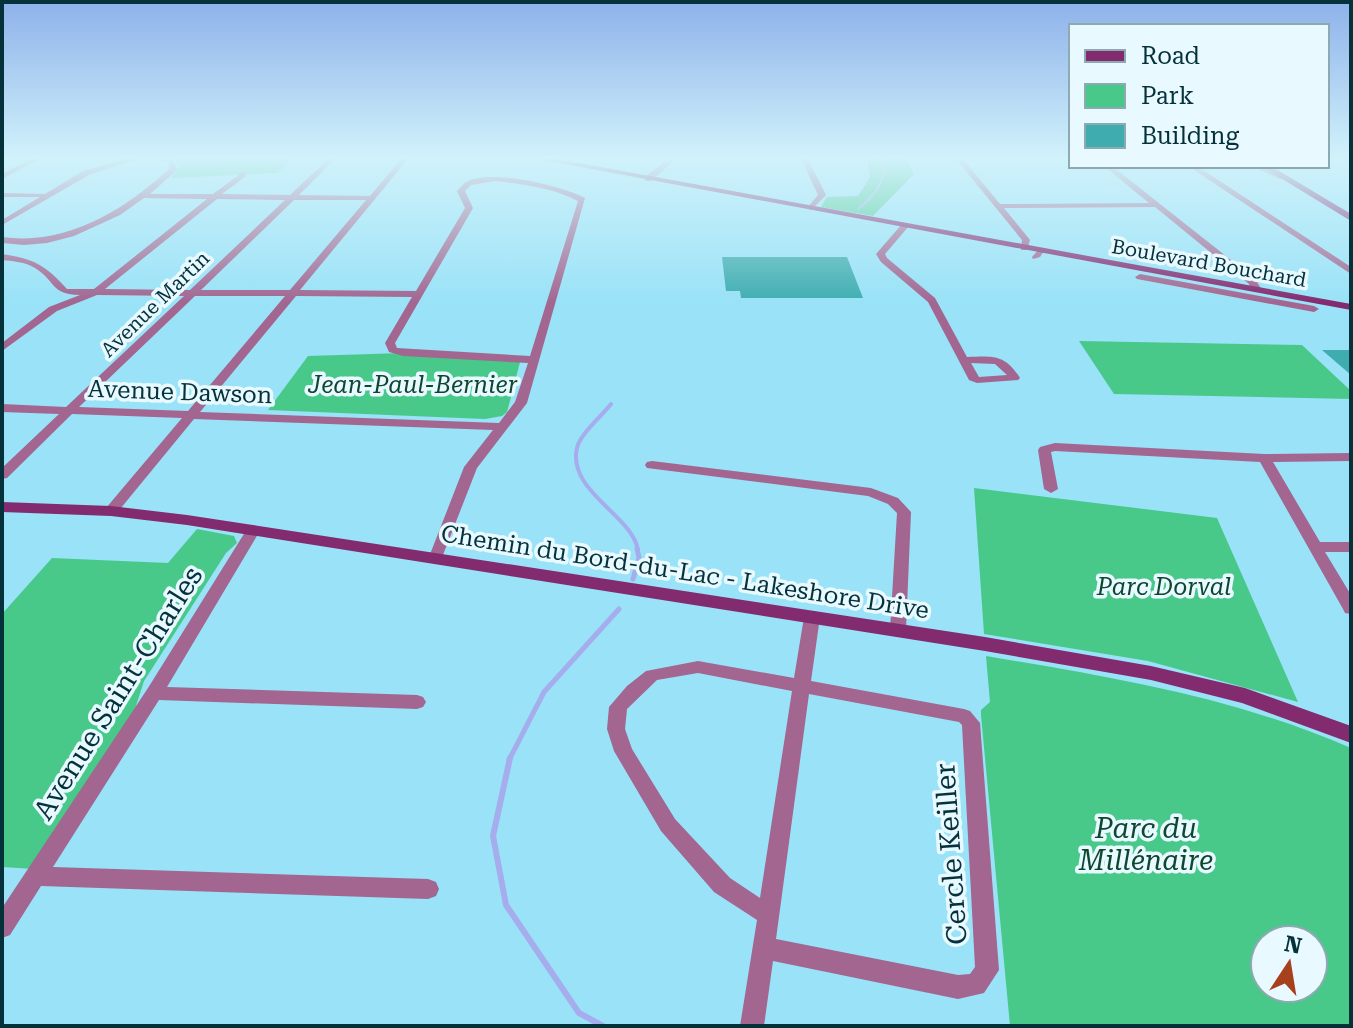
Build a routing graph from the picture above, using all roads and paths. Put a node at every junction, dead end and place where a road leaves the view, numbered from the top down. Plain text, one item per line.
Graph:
1 (25, 207) edge
2 (123, 207) edge
3 (203, 207) edge
4 (283, 207) edge
5 (366, 207) edge
6 (469, 207) edge
7 (580, 207) edge
8 (805, 207) edge
9 (999, 207) edge
10 (1159, 207) edge
11 (1254, 207) edge
12 (1333, 207) edge
13 (811, 208) joint
14 (1351, 218) edge
15 (2, 223) edge
16 (905, 226) junction
17 (2, 240) edge
18 (19, 243) junction
19 (1024, 248) junction
20 (2, 256) edge
21 (1351, 271) edge
22 (1140, 277) dead end
23 (1257, 290) junction
24 (64, 291) junction
25 (96, 292) junction
26 (192, 293) junction
27 (294, 294) junction
28 (418, 294) junction
29 (1273, 298) junction
30 (1351, 307) edge
31 (53, 309) junction
32 (1314, 309) dead end
33 (2, 348) edge
34 (534, 360) junction
35 (964, 360) dead end
36 (2, 408) edge
37 (70, 410) junction
38 (192, 414) junction
39 (501, 427) junction
40 (1351, 457) edge
41 (1264, 458) junction
42 (652, 465) dead end
43 (2, 475) edge
44 (1051, 489) dead end
45 (2, 507) edge
46 (111, 511) junction
47 (254, 530) junction
48 (1317, 547) junction
49 (1351, 547) edge
50 (436, 557) junction
51 (1351, 609) edge
52 (812, 617) junction
53 (898, 630) junction
54 (802, 685) junction
55 (154, 693) junction
56 (417, 702) dead end
57 (1351, 735) edge
58 (35, 876) junction
59 (428, 889) dead end
60 (768, 915) junction
61 (2, 927) edge
62 (764, 948) junction
63 (752, 1026) edge

1 - 15 street
2 - 18 street
3 - 25 street
4 - 26 street, Avenue Martin
5 - 27 street
6 - 28 street
7 - 34 street
8 - 13 street, Boulevard Bouchard
9 - 19 street
10 - 23 street
11 - 21 street
12 - 14 street
13 - 16 street, Boulevard Bouchard
16 - 19 street, Boulevard Bouchard
16 - 35 street
17 - 18 street
18 - 20 street
19 - 23 street, Boulevard Bouchard
20 - 24 street
22 - 29 street
23 - 29 street, Boulevard Bouchard
24 - 25 street
24 - 31 street
25 - 26 street
25 - 31 street
26 - 27 street
26 - 37 street, Avenue Martin
27 - 28 street
27 - 38 street
28 - 34 street
29 - 30 street, Boulevard Bouchard
29 - 32 street
31 - 33 street
34 - 39 street
36 - 37 street, Avenue Dawson
37 - 38 street, Avenue Dawson
37 - 43 street, Avenue Martin
38 - 39 street, Avenue Dawson
38 - 46 street
39 - 50 street
40 - 41 street
41 - 44 street
41 - 48 street
42 - 53 street
45 - 46 street, Chemin du Bord-du-Lac - Lakeshore Drive
46 - 47 street, Chemin du Bord-du-Lac - Lakeshore Drive
47 - 50 street, Chemin du Bord-du-Lac - Lakeshore Drive
47 - 55 street, Avenue Saint-Charles
48 - 49 street
48 - 51 street
50 - 52 street, Chemin du Bord-du-Lac - Lakeshore Drive
52 - 53 street, Chemin du Bord-du-Lac - Lakeshore Drive
52 - 54 street
53 - 57 street, Chemin du Bord-du-Lac - Lakeshore Drive
54 - 60 street
54 - 60 street
54 - 62 street, Cercle Keiller
55 - 56 street
55 - 58 street, Avenue Saint-Charles
58 - 59 street
58 - 61 street, Avenue Saint-Charles
60 - 62 street
62 - 63 street

